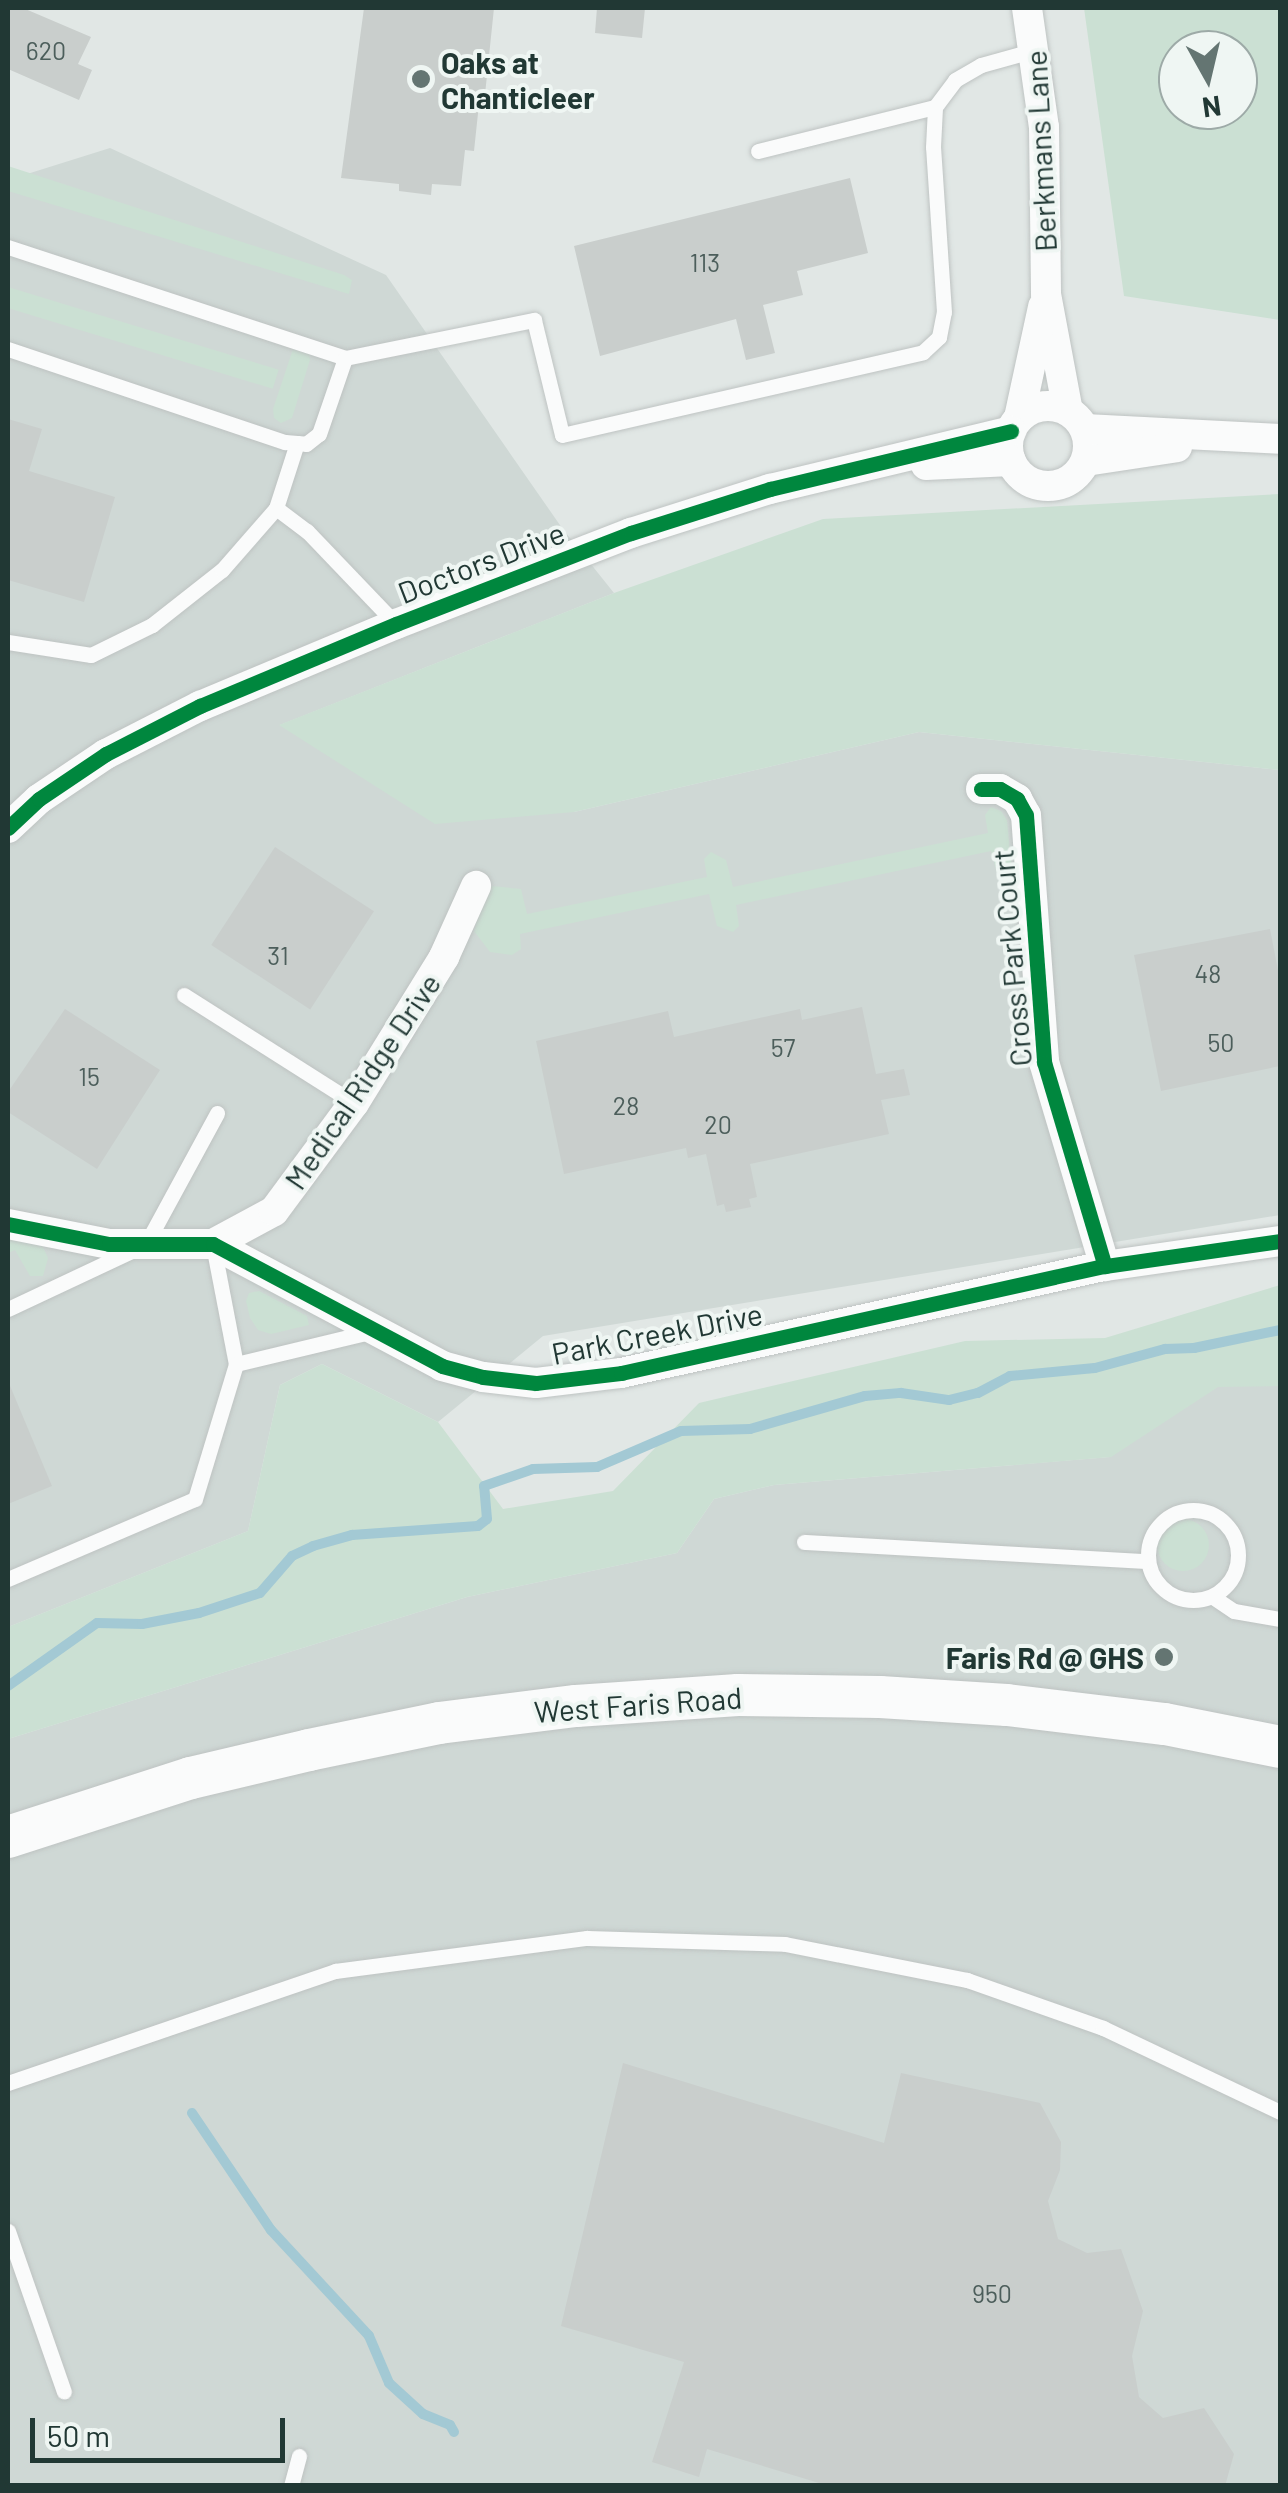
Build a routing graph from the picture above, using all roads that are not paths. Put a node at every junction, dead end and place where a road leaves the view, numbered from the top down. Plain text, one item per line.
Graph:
1 (1027, 8) edge
2 (1035, 50) junction
3 (935, 107) junction
4 (758, 152) dead end
5 (8, 247) edge
6 (1046, 294) junction
7 (8, 349) edge
8 (346, 358) junction
9 (1076, 420) junction
10 (1245, 436) junction
11 (1013, 437) junction
12 (1280, 439) edge
13 (297, 443) junction
14 (1086, 460) junction
15 (276, 508) junction
16 (396, 624) junction
17 (8, 642) edge
18 (981, 789) dead end
19 (8, 828) edge
20 (476, 886) dead end
21 (184, 995) dead end
22 (354, 1102) junction
23 (218, 1113) dead end
24 (8, 1224) edge
25 (1280, 1241) edge
26 (146, 1244) junction
27 (213, 1244) junction
28 (1105, 1266) junction
29 (8, 1309) edge
30 (373, 1332) junction
31 (236, 1364) junction
32 (804, 1542) dead end
33 (1147, 1561) junction
34 (8, 1579) edge
35 (1213, 1597) junction
36 (1280, 1619) edge
37 (1280, 1747) edge
38 (8, 1837) edge
39 (8, 2083) edge
40 (1280, 2112) edge
41 (8, 2231) edge
42 (64, 2392) dead end
43 (299, 2456) dead end
44 (291, 2486) edge

1 - 2 street, Berkmans Lane
2 - 3 lane
2 - 6 street, Berkmans Lane
3 - 4 lane
3 - 8 lane
5 - 8 lane
6 - 9 street, Berkmans Lane
6 - 11 street, Berkmans Lane
7 - 13 lane
8 - 13 lane
9 - 10 street, Doctors Drive
9 - 11 street, Doctors Drive
9 - 14 street
10 - 12 street, Doctors Drive
10 - 14 street, Doctors Drive
11 - 14 street, Doctors Drive
11 - 16 street, Doctors Drive
13 - 15 lane
15 - 16 lane
15 - 17 lane
16 - 19 street, Doctors Drive
18 - 28 street, Cross Park Court
20 - 22 street, Medical Ridge Drive
21 - 22 lane
22 - 27 street, Medical Ridge Drive
23 - 26 lane
24 - 26 street, Park Creek Drive
25 - 28 street, Park Creek Drive
26 - 27 street, Park Creek Drive
26 - 29 lane
27 - 30 street, Park Creek Drive
27 - 31 lane
28 - 30 street, Park Creek Drive
30 - 31 lane
31 - 34 lane
32 - 33 lane
33 - 35 lane
33 - 35 lane
35 - 36 lane
37 - 38 main road, West Faris Road
39 - 40 lane
41 - 42 lane
43 - 44 lane

